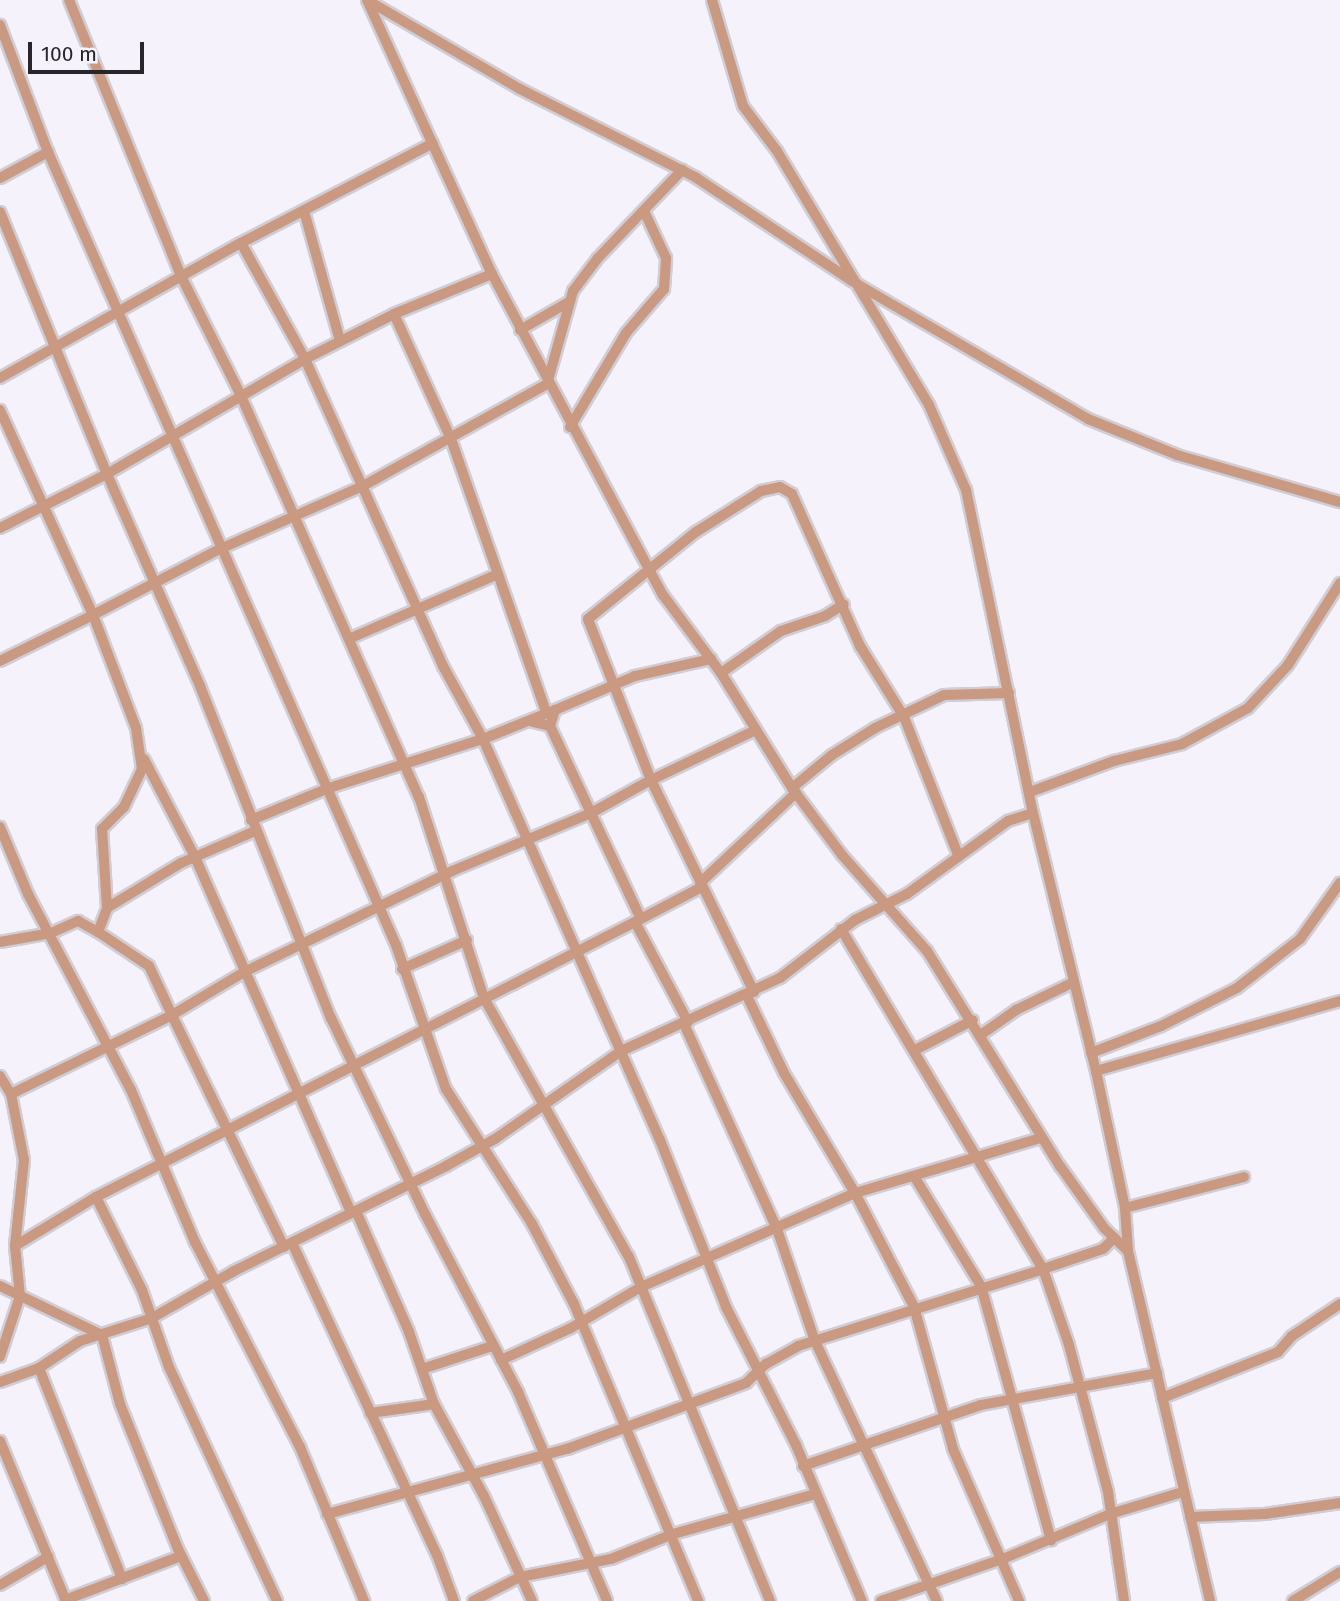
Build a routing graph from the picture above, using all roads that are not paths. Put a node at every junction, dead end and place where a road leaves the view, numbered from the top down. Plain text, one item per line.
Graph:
1 (69, 0) edge
2 (367, 0) edge
3 (712, 0) edge
4 (0, 25) edge
5 (433, 143) junction
6 (48, 152) junction
7 (682, 170) junction
8 (0, 178) edge
9 (304, 211) junction
10 (644, 211) junction
11 (0, 212) edge
12 (241, 243) junction
13 (492, 274) junction
14 (182, 278) junction
15 (852, 281) junction
16 (567, 303) junction
17 (119, 312) junction
18 (394, 314) junction
19 (520, 330) junction
20 (340, 341) junction
21 (53, 347) junction
22 (305, 359) junction
23 (0, 378) edge
24 (547, 384) junction
25 (241, 396) junction
26 (0, 410) edge
27 (569, 427) junction
28 (171, 436) junction
29 (451, 439) junction
30 (107, 474) junction
31 (363, 486) junction
32 (1340, 502) edge
33 (45, 505) junction
34 (296, 518) junction
35 (0, 528) edge
36 (219, 549) junction
37 (650, 572) junction
38 (498, 575) junction
39 (157, 582) junction
40 (1340, 583) edge
41 (844, 604) junction
42 (417, 608) junction
43 (93, 615) junction
44 (351, 638) junction
45 (711, 659) junction
46 (0, 661) edge
47 (721, 673) junction
48 (614, 686) junction
49 (1009, 693) junction
50 (551, 712) junction
51 (904, 717) junction
52 (533, 722) junction
53 (550, 726) junction
54 (756, 730) junction
55 (483, 739) junction
56 (141, 754) junction
57 (404, 764) junction
58 (651, 780) junction
59 (329, 788) junction
60 (794, 791) junction
61 (1030, 792) junction
62 (591, 813) junction
63 (1033, 813) junction
64 (253, 825) junction
65 (0, 827) edge
66 (527, 843) junction
67 (195, 857) junction
68 (959, 857) junction
69 (447, 873) junction
70 (1340, 883) edge
71 (701, 885) junction
72 (130, 891) junction
73 (105, 892) junction
74 (888, 905) junction
75 (107, 908) junction
76 (379, 908) junction
77 (638, 920) junction
78 (841, 929) junction
79 (98, 932) junction
80 (51, 933) junction
81 (467, 940) junction
82 (0, 943) edge
83 (304, 943) junction
84 (575, 951) junction
85 (402, 969) junction
86 (244, 972) junction
87 (1072, 983) junction
88 (751, 994) junction
89 (484, 998) junction
90 (1340, 1001) edge
91 (172, 1015) junction
92 (973, 1020) junction
93 (686, 1023) junction
94 (425, 1027) junction
95 (982, 1034) junction
96 (109, 1046) junction
97 (915, 1050) junction
98 (621, 1051) junction
99 (1091, 1052) junction
100 (356, 1064) junction
101 (1096, 1071) junction
102 (0, 1076) edge
103 (10, 1094) junction
104 (299, 1096) junction
105 (540, 1105) junction
106 (226, 1132) junction
107 (1041, 1138) junction
108 (483, 1146) junction
109 (974, 1157) junction
110 (162, 1163) junction
111 (914, 1176) junction
112 (1244, 1177) dead end
113 (411, 1184) junction
114 (855, 1193) junction
115 (96, 1197) junction
116 (1125, 1208) junction
117 (353, 1212) junction
118 (777, 1229) junction
119 (1114, 1238) junction
120 (288, 1245) junction
121 (15, 1246) junction
122 (1128, 1251) junction
123 (706, 1257) junction
124 (1043, 1269) junction
125 (216, 1283) junction
126 (0, 1286) edge
127 (981, 1286) junction
128 (641, 1287) junction
129 (20, 1296) junction
130 (1340, 1304) edge
131 (914, 1307) junction
132 (152, 1318) junction
133 (581, 1321) junction
134 (102, 1335) junction
135 (815, 1341) junction
136 (492, 1346) junction
137 (0, 1357) edge
138 (501, 1360) junction
139 (39, 1368) junction
140 (422, 1368) junction
141 (1157, 1373) junction
142 (759, 1374) junction
143 (0, 1382) edge
144 (1080, 1384) junction
145 (1162, 1398) junction
146 (1010, 1399) junction
147 (434, 1404) junction
148 (690, 1405) junction
149 (370, 1413) junction
150 (944, 1417) junction
151 (628, 1428) junction
152 (0, 1441) edge
153 (865, 1442) junction
154 (545, 1455) junction
155 (803, 1466) junction
156 (473, 1474) junction
157 (406, 1490) junction
158 (1183, 1492) junction
159 (815, 1494) junction
160 (1340, 1503) edge
161 (327, 1514) junction
162 (1110, 1514) junction
163 (1190, 1517) junction
164 (738, 1518) junction
165 (673, 1534) junction
166 (1051, 1541) junction
167 (181, 1556) junction
168 (48, 1558) junction
169 (1001, 1560) junction
170 (592, 1564) junction
171 (1340, 1572) edge
172 (520, 1577) junction
173 (122, 1579) junction
174 (0, 1585) edge
175 (928, 1586) junction
176 (66, 1600) edge
177 (204, 1601) edge
178 (277, 1601) edge
179 (364, 1601) edge
180 (454, 1601) edge
181 (473, 1601) edge
182 (531, 1601) edge
183 (607, 1601) edge
184 (698, 1601) edge
185 (770, 1601) edge
186 (862, 1601) edge
187 (881, 1601) edge
188 (937, 1601) edge
189 (1019, 1601) edge
190 (1124, 1601) edge
191 (1209, 1601) edge
192 (1293, 1601) edge

1 - 14 street
2 - 5 street
2 - 7 street
3 - 15 street
4 - 6 street
5 - 9 street
5 - 13 street
6 - 8 street
6 - 17 street
7 - 10 street
7 - 15 street
9 - 12 street
9 - 20 street
10 - 16 street
10 - 27 street
11 - 21 street
12 - 14 street
12 - 22 street
13 - 18 street
13 - 19 street
14 - 17 street
14 - 25 street
15 - 32 street
15 - 49 street
16 - 19 street
16 - 24 street
17 - 21 street
17 - 28 street
18 - 20 street
18 - 29 street
19 - 24 street
20 - 22 street
21 - 23 street
21 - 30 street
22 - 25 street
22 - 31 street
24 - 27 street
24 - 29 street
25 - 28 street
25 - 34 street
26 - 33 street
27 - 37 street
28 - 30 street
28 - 36 street
29 - 31 street
29 - 38 street
30 - 33 street
30 - 39 street
31 - 34 street
31 - 42 street
33 - 35 street
33 - 43 street
34 - 36 street
34 - 44 street
36 - 39 street
36 - 59 street
37 - 41 street
37 - 45 street
37 - 48 street
38 - 42 street
38 - 50 street
39 - 43 street
39 - 64 street
40 - 61 street
41 - 47 street
41 - 51 street
42 - 44 street
42 - 55 street
43 - 46 street
43 - 56 street
44 - 57 street
45 - 47 street
45 - 48 street
47 - 54 street
48 - 50 street
48 - 58 street
49 - 51 street
49 - 61 street
50 - 52 street
50 - 53 street
51 - 60 street
51 - 68 street
52 - 53 street
52 - 55 street
53 - 62 street
54 - 58 street
54 - 60 street
55 - 57 street
55 - 66 street
56 - 67 street
56 - 73 street
57 - 59 street
57 - 69 street
58 - 62 street
58 - 71 street
59 - 64 street
59 - 76 street
60 - 71 street
60 - 74 street
61 - 63 street
62 - 66 street
62 - 77 street
63 - 68 street
63 - 87 street
64 - 67 street
64 - 83 street
65 - 80 street
66 - 69 street
66 - 84 street
67 - 72 street
67 - 86 street
68 - 74 street
69 - 76 street
69 - 81 street
70 - 99 street
71 - 77 street
71 - 88 street
72 - 73 street
72 - 75 street
73 - 75 street
74 - 78 street
74 - 92 street
75 - 79 street
76 - 83 street
76 - 85 street
77 - 84 street
77 - 93 street
78 - 88 street
78 - 97 street
79 - 80 street
79 - 91 street
80 - 82 street
80 - 96 street
81 - 85 street
81 - 89 street
83 - 86 street
83 - 100 street
84 - 89 street
84 - 98 street
85 - 94 street
86 - 91 street
86 - 104 street
87 - 95 street
87 - 99 street
88 - 93 street
88 - 114 street
89 - 94 street
89 - 105 street
90 - 101 street
91 - 96 street
91 - 106 street
92 - 95 street
92 - 97 street
93 - 98 street
93 - 118 street
94 - 100 street
94 - 108 street
95 - 107 street
96 - 103 street
96 - 110 street
97 - 109 street
98 - 105 street
98 - 123 street
99 - 101 street
100 - 104 street
100 - 113 street
101 - 116 street
102 - 103 street
103 - 121 street
104 - 106 street
104 - 117 street
105 - 108 street
105 - 128 street
106 - 110 street
106 - 120 street
107 - 109 street
107 - 119 street
108 - 113 street
108 - 133 street
109 - 111 street
109 - 124 street
110 - 115 street
110 - 125 street
111 - 114 street
111 - 127 street
112 - 116 street
113 - 117 street
113 - 136 street
114 - 118 street
114 - 131 street
115 - 121 street
115 - 132 street
116 - 122 street
117 - 120 street
117 - 140 street
118 - 123 street
118 - 135 street
119 - 122 street
119 - 124 street
120 - 125 street
120 - 149 street
121 - 129 street
122 - 141 street
123 - 128 street
123 - 142 street
124 - 127 street
124 - 144 street
125 - 132 street
125 - 161 street
126 - 129 street
127 - 131 street
127 - 146 street
128 - 133 street
128 - 148 street
129 - 134 street
129 - 137 street
130 - 145 street
131 - 135 street
131 - 150 street
132 - 134 street
132 - 178 street
133 - 138 street
133 - 151 street
134 - 139 street
134 - 167 street
135 - 142 street
135 - 153 street
136 - 138 street
136 - 140 street
138 - 154 street
139 - 143 street
139 - 173 street
140 - 147 street
141 - 144 street
141 - 145 street
142 - 148 street
142 - 155 street
144 - 146 street
144 - 162 street
145 - 158 street
146 - 150 street
146 - 166 street
147 - 149 street
147 - 156 street
148 - 151 street
148 - 164 street
149 - 157 street
150 - 153 street
150 - 169 street
151 - 154 street
151 - 165 street
152 - 168 street
153 - 155 street
153 - 175 street
154 - 156 street
154 - 170 street
155 - 159 street
156 - 157 street
156 - 172 street
157 - 161 street
157 - 180 street
158 - 162 street
158 - 163 street
159 - 164 street
159 - 186 street
160 - 163 street
161 - 179 street
162 - 166 street
162 - 190 street
163 - 191 street
164 - 165 street
164 - 185 street
165 - 170 street
165 - 184 street
166 - 169 street
167 - 173 street
167 - 177 street
168 - 174 street
168 - 176 street
169 - 175 street
169 - 189 street
170 - 172 street
170 - 183 street
171 - 192 street
172 - 181 street
172 - 182 street
173 - 176 street
175 - 187 street
175 - 188 street

